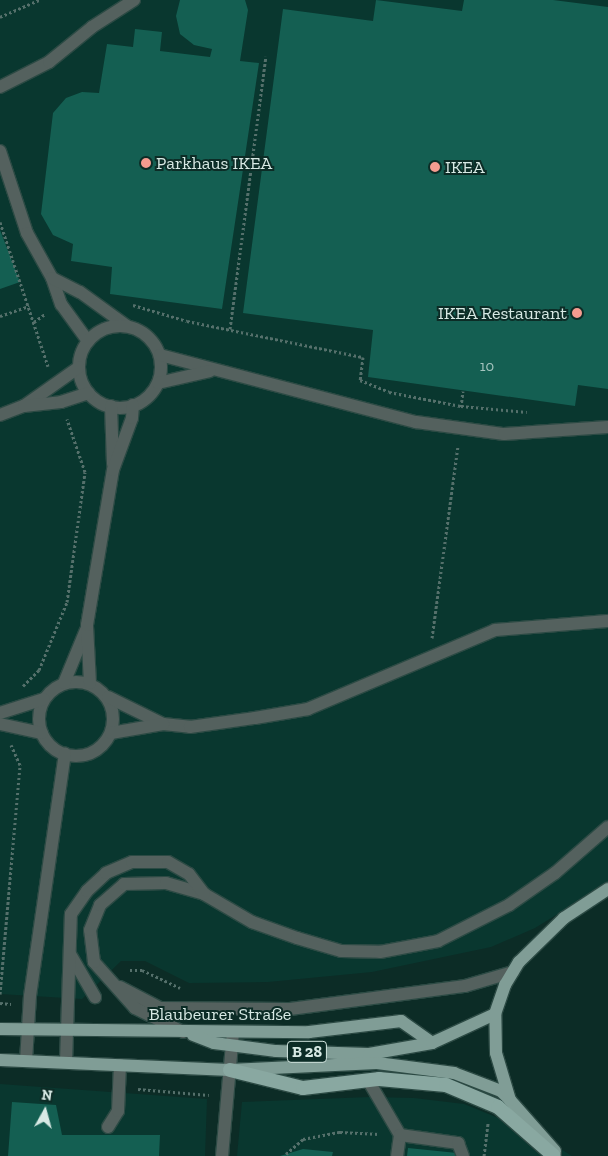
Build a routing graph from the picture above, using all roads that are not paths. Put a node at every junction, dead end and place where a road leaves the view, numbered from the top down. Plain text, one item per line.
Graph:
1 (134, 0) edge
2 (0, 87) edge
3 (0, 151) edge
4 (52, 278) junction
5 (127, 326) junction
6 (88, 340) junction
7 (160, 355) junction
8 (79, 367) junction
9 (212, 370) junction
10 (158, 383) junction
11 (90, 394) junction
12 (133, 405) junction
13 (24, 406) junction
14 (110, 406) junction
15 (0, 415) edge
16 (608, 427) edge
17 (113, 470) junction
18 (608, 621) edge
19 (88, 625) junction
20 (64, 683) junction
21 (90, 683) junction
22 (108, 698) junction
23 (44, 699) junction
24 (0, 714) edge
25 (163, 724) junction
26 (4, 726) edge
27 (42, 733) junction
28 (111, 734) junction
29 (64, 754) junction
30 (608, 827) edge
31 (608, 889) edge
32 (204, 894) junction
33 (68, 952) junction
34 (513, 972) junction
35 (111, 982) junction
36 (95, 997) dead end
37 (495, 1014) junction
38 (0, 1029) edge
39 (27, 1029) junction
40 (68, 1030) junction
41 (183, 1032) junction
42 (233, 1040) junction
43 (432, 1043) junction
44 (0, 1060) edge
45 (26, 1061) junction
46 (66, 1062) junction
47 (120, 1065) junction
48 (230, 1070) junction
49 (368, 1080) junction
50 (510, 1100) junction
51 (108, 1126) dead end
52 (400, 1135) junction
53 (222, 1156) edge
54 (397, 1156) edge
55 (463, 1156) edge
56 (554, 1156) edge
57 (561, 1156) edge

1 - 2 street
3 - 4 street
4 - 5 street
4 - 6 street
5 - 6 street
5 - 7 street
6 - 8 street
7 - 9 street
7 - 10 street
8 - 11 street
8 - 13 street
9 - 10 street
9 - 16 street
10 - 12 street
11 - 13 street
11 - 14 street
12 - 14 street
12 - 17 street
13 - 15 street
14 - 17 street
17 - 19 street
18 - 25 street
19 - 20 street
19 - 21 street
20 - 21 street
20 - 23 street
21 - 22 street
22 - 25 street
22 - 28 street
23 - 24 street
23 - 27 street
25 - 28 street
26 - 27 street
27 - 29 street
28 - 29 street
29 - 39 street
30 - 32 street
31 - 34 main road, B 28
32 - 33 street
32 - 35 street
33 - 36 street
33 - 40 street
34 - 35 street
34 - 37 main road, B 28
35 - 41 street
37 - 43 main road, B 28
37 - 50 main road, B 28
38 - 39 main road, Blaubeurer Straße / B 28
39 - 40 main road, Blaubeurer Straße / B 28
39 - 45 street
40 - 41 main road, Blaubeurer Straße / B 28
40 - 46 street
41 - 42 main road, Blaubeurer Straße / B 28
42 - 43 main road, B 28
42 - 43 main road, Blaubeurer Straße / B 28
42 - 48 street
44 - 45 main road, B 28
45 - 46 main road, B 28
46 - 47 main road, B 28
47 - 48 main road, B 28
47 - 51 street
48 - 49 highway
48 - 50 main road, B 28
48 - 53 street
49 - 52 street
49 - 56 highway
50 - 57 main road, B 28
52 - 54 street
52 - 55 street

